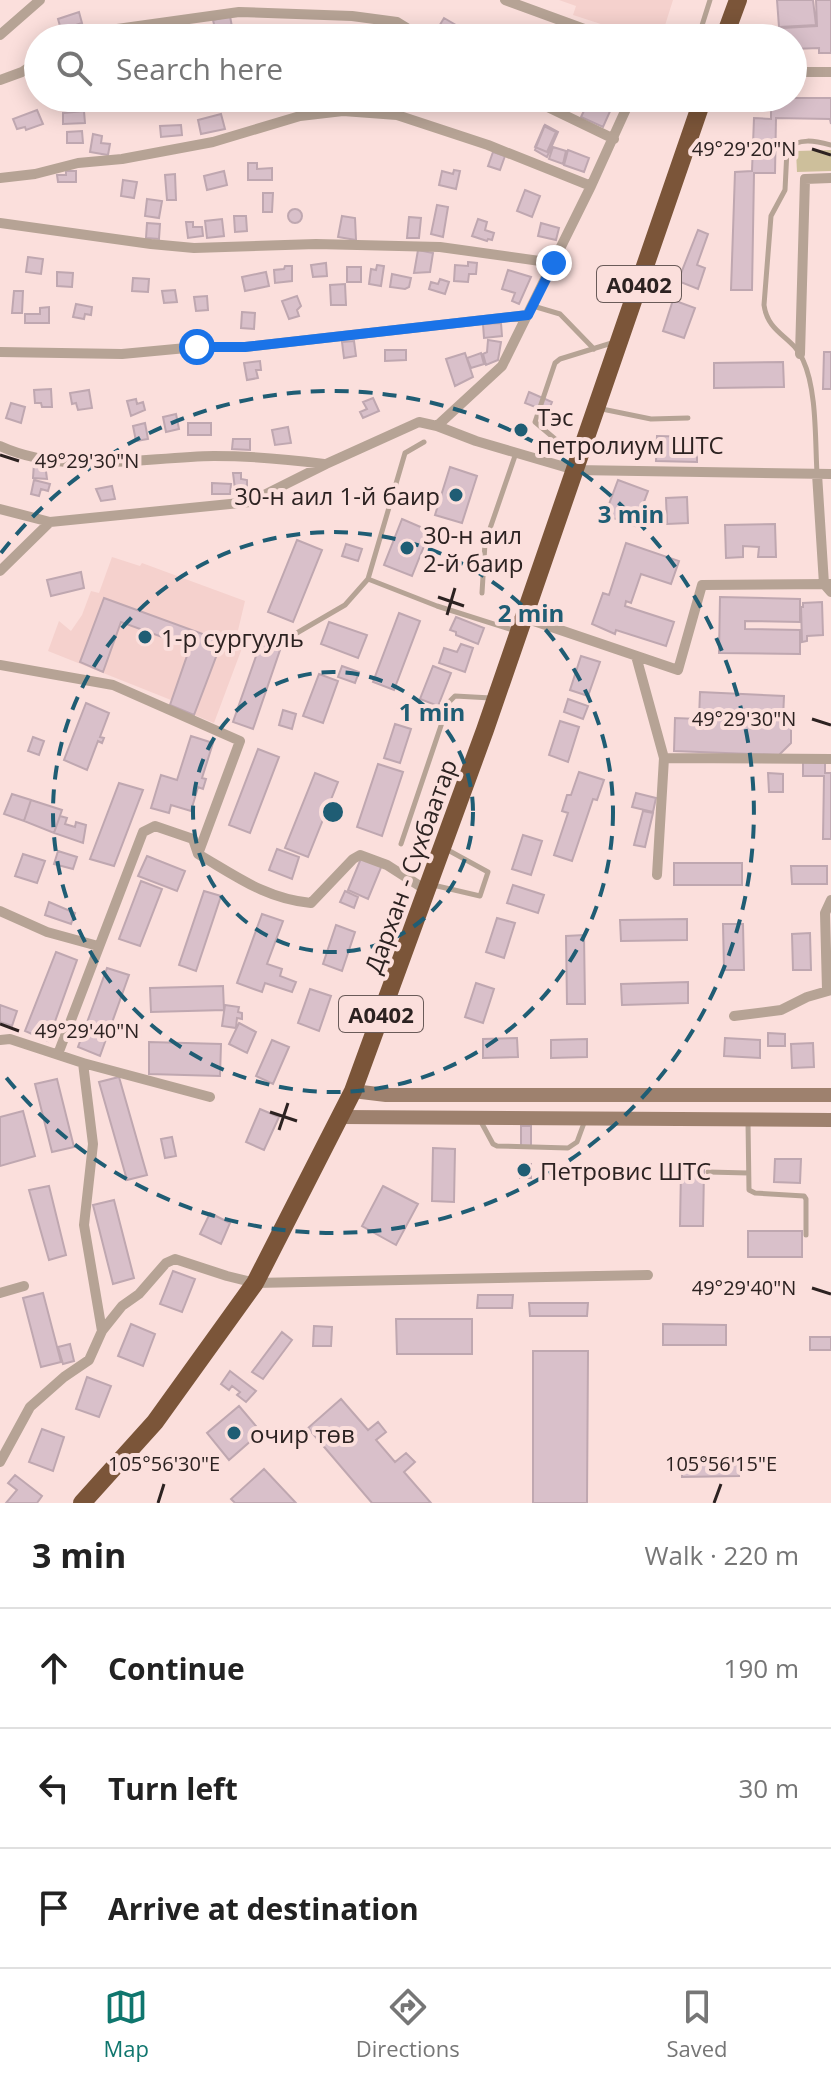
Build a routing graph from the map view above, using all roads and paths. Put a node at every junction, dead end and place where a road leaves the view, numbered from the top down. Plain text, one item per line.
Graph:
1 (40, 0) edge
2 (505, 0) edge
3 (710, 0) edge
4 (738, 0) edge
5 (157, 24) edge
6 (400, 24) edge
7 (571, 24) edge
8 (702, 24) edge
9 (729, 24) edge
10 (0, 35) edge
11 (24, 71) edge
12 (807, 72) edge
13 (831, 72) edge
14 (0, 80) edge
15 (334, 112) edge
16 (356, 112) edge
17 (558, 112) edge
18 (625, 112) edge
19 (698, 112) edge
20 (614, 139) junction
21 (831, 145) edge
22 (0, 178) edge
23 (831, 178) edge
24 (591, 186) junction
25 (0, 223) edge
26 (554, 263) junction
27 (530, 310) junction
28 (620, 341) junction
29 (594, 349) junction
30 (0, 352) edge
31 (800, 354) junction
32 (597, 407) junction
33 (688, 418) dead end
34 (437, 426) junction
35 (424, 442) dead end
36 (0, 446) edge
37 (516, 452) junction
38 (326, 464) junction
39 (577, 465) junction
40 (817, 474) junction
41 (831, 474) edge
42 (0, 509) edge
43 (50, 522) junction
44 (0, 571) edge
45 (368, 579) junction
46 (829, 587) edge
47 (482, 593) dead end
48 (520, 624) junction
49 (283, 641) dead end
50 (636, 656) junction
51 (0, 665) edge
52 (495, 699) junction
53 (664, 758) junction
54 (831, 759) edge
55 (401, 844) dead end
56 (442, 847) junction
57 (198, 854) junction
58 (657, 875) dead end
59 (427, 887) junction
60 (831, 900) edge
61 (0, 911) edge
62 (98, 946) junction
63 (829, 990) edge
64 (734, 1016) dead end
65 (0, 1040) edge
66 (58, 1054) junction
67 (83, 1063) junction
68 (353, 1091) junction
69 (814, 1095) junction
70 (831, 1095) edge
71 (210, 1097) dead end
72 (341, 1117) junction
73 (480, 1119) junction
74 (585, 1120) junction
75 (748, 1120) junction
76 (814, 1120) junction
77 (831, 1120) edge
78 (708, 1172) dead end
79 (748, 1173) junction
80 (806, 1235) dead end
81 (648, 1275) dead end
82 (255, 1283) junction
83 (24, 1286) dead end
84 (0, 1293) edge
85 (102, 1331) junction
86 (0, 1462) edge
87 (82, 1503) edge

1 - 10 street
2 - 7 street
3 - 8 lane
4 - 9 highway
5 - 6 street
11 - 14 street
12 - 13 street
15 - 22 street
16 - 24 street
17 - 20 street
18 - 20 street
19 - 28 highway, Дархан - Сүхбаатар / A0402
20 - 24 street
21 - 31 lane
23 - 31 street
24 - 26 street
25 - 26 street
26 - 27 street
27 - 29 lane
27 - 30 street
27 - 34 street
28 - 29 lane
28 - 32 highway, Дархан - Сүхбаатар / A0402
29 - 39 lane
31 - 40 lane
32 - 33 lane
32 - 39 highway, Дархан - Сүхбаатар / A0402
34 - 37 street
34 - 38 street
35 - 45 lane
36 - 38 street
37 - 39 street
37 - 47 lane
38 - 43 street
39 - 40 street
39 - 48 highway, Дархан - Сүхбаатар / A0402
40 - 41 street
40 - 46 street
42 - 43 street
43 - 44 street
45 - 48 lane
45 - 49 lane
46 - 50 street
48 - 50 street
48 - 52 highway, Дархан - Сүхбаатар / A0402
50 - 53 street
51 - 57 street
52 - 55 lane
52 - 56 highway, Дархан - Сүхбаатар / A0402
53 - 54 street
53 - 58 street
56 - 59 highway, Дархан - Сүхбаатар / A0402
56 - 59 lane
57 - 59 street
57 - 62 street
59 - 68 highway, Дархан - Сүхбаатар / A0402
60 - 63 street
61 - 62 street
62 - 66 street
63 - 64 street
65 - 66 street
66 - 67 street
67 - 71 street
67 - 85 street
68 - 69 main road
68 - 72 highway, Дархан - Сүхбаатар / A0402
69 - 70 main road
69 - 76 main road
72 - 73 main road
72 - 82 highway, Дархан - Сүхбаатар / A0402
73 - 74 main road
73 - 74 lane
74 - 75 main road
75 - 76 main road
75 - 79 lane
76 - 77 main road
78 - 79 lane
79 - 80 lane
81 - 82 street
82 - 85 street
82 - 87 highway, Дархан - Сүхбаатар / A0402
83 - 84 street
85 - 86 street

